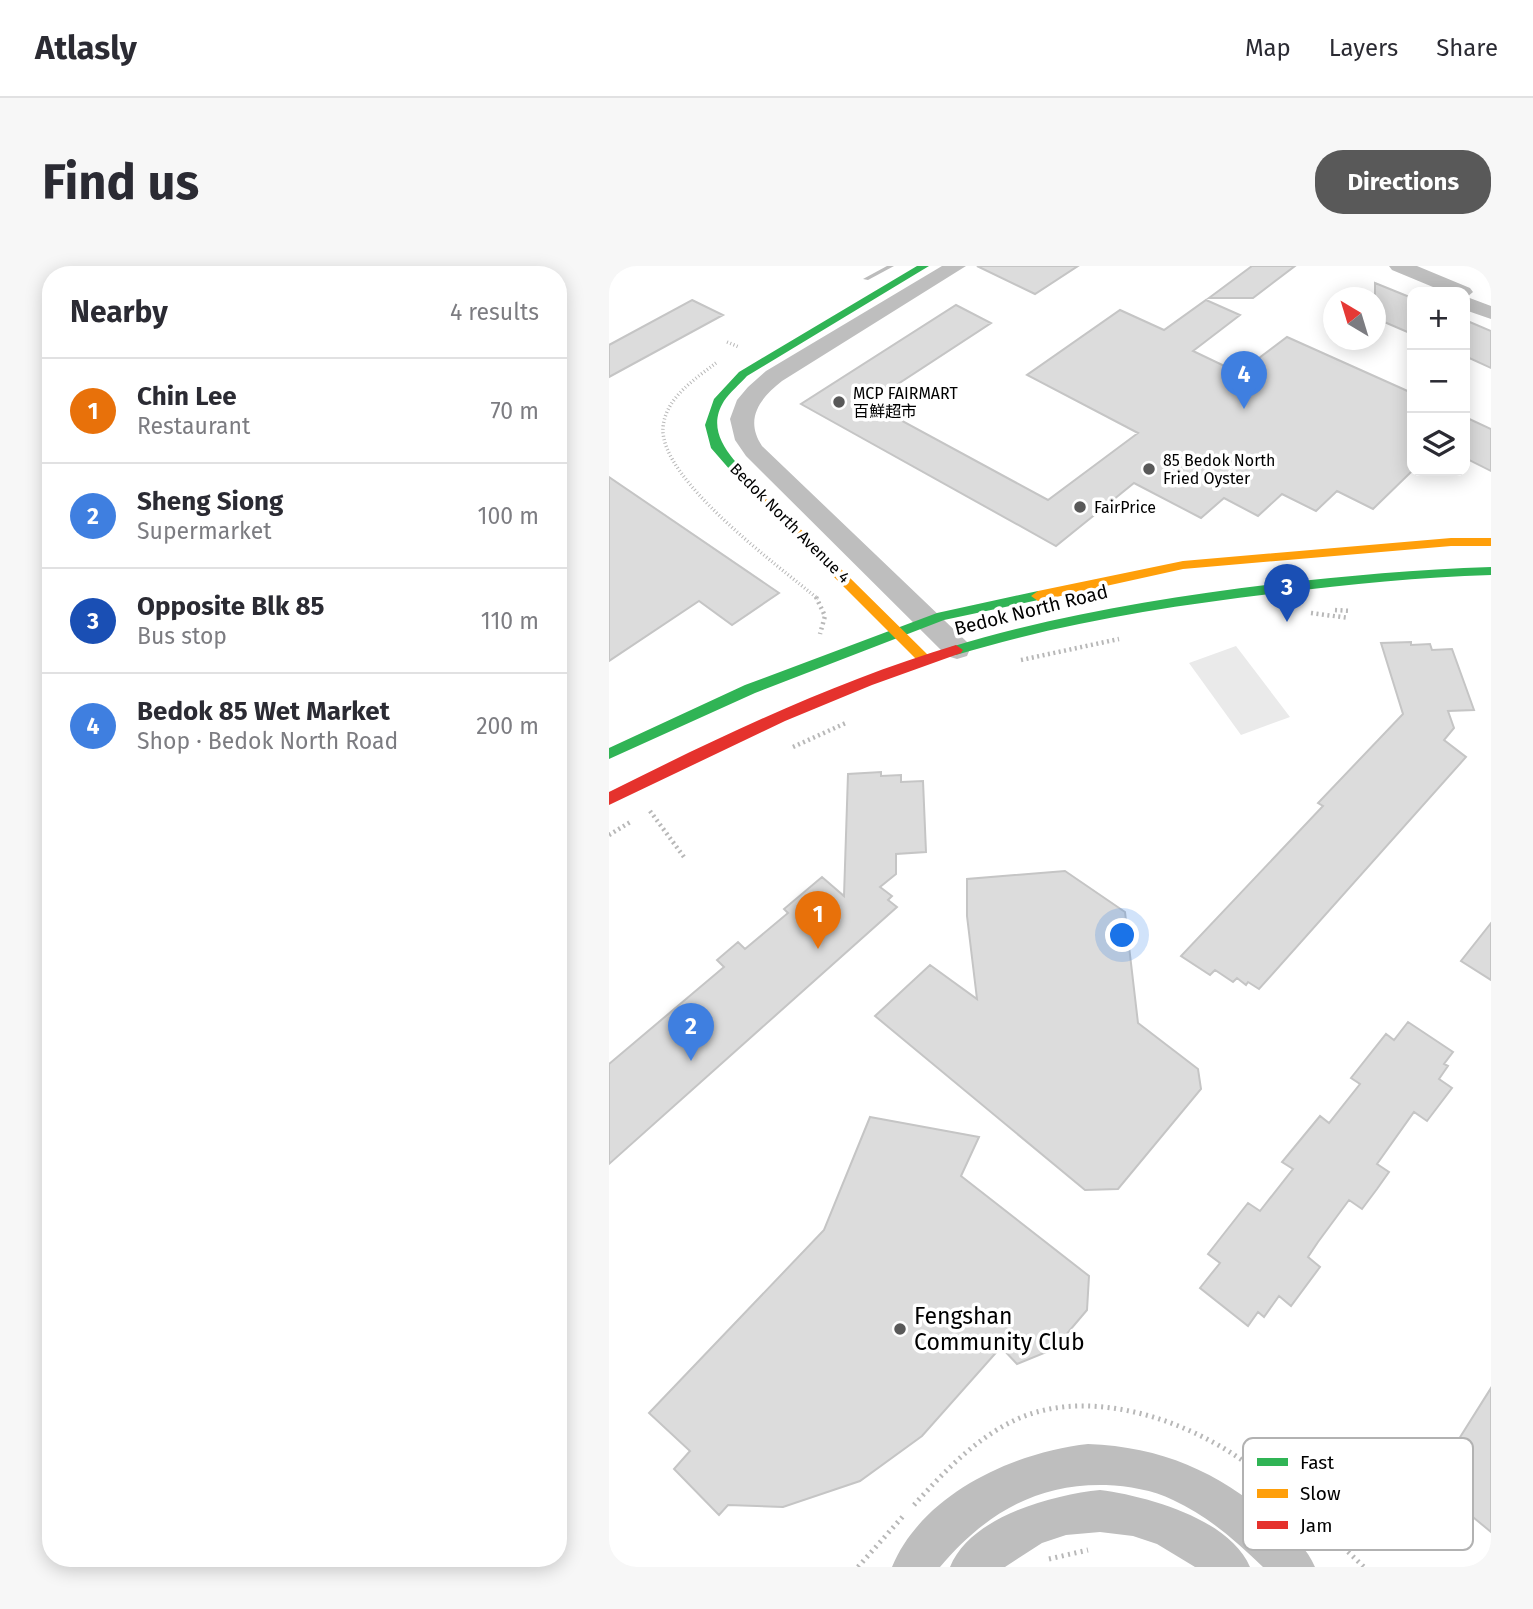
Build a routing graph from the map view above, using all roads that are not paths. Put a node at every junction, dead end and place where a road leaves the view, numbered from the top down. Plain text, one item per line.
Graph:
1 (924, 266) edge
2 (956, 266) edge
3 (1375, 266) edge
4 (1399, 266) edge
5 (1427, 287) edge
6 (1450, 287) edge
7 (1470, 295) edge
8 (1491, 303) edge
9 (1470, 305) edge
10 (1491, 313) edge
11 (1491, 542) edge
12 (1491, 571) edge
13 (930, 621) junction
14 (899, 632) junction
15 (957, 649) junction
16 (925, 660) junction
17 (643, 738) junction
18 (609, 754) edge
19 (688, 757) junction
20 (609, 799) edge
21 (1243, 1522) edge
22 (1275, 1550) edge
23 (913, 1567) edge
24 (971, 1567) edge
25 (1229, 1567) edge
26 (1294, 1567) edge

1 - 14 main road, Bedok North Avenue 4
2 - 13 street, Bedok North Avenue 4
3 - 5 street
4 - 6 street
7 - 8 street
9 - 10 street
11 - 13 main road, Bedok North Road
12 - 15 main road, Bedok North Road
13 - 14 main road, Bedok North Road
13 - 15 street, Bedok North Avenue 4
14 - 16 main road, Bedok North Avenue 4
14 - 17 main road, Bedok North Road
15 - 16 main road, Bedok North Road
16 - 19 main road, Bedok North Road
17 - 18 main road, Bedok North Road
17 - 19 main road
19 - 20 main road, Bedok North Road
21 - 23 street
22 - 26 street
24 - 25 street

